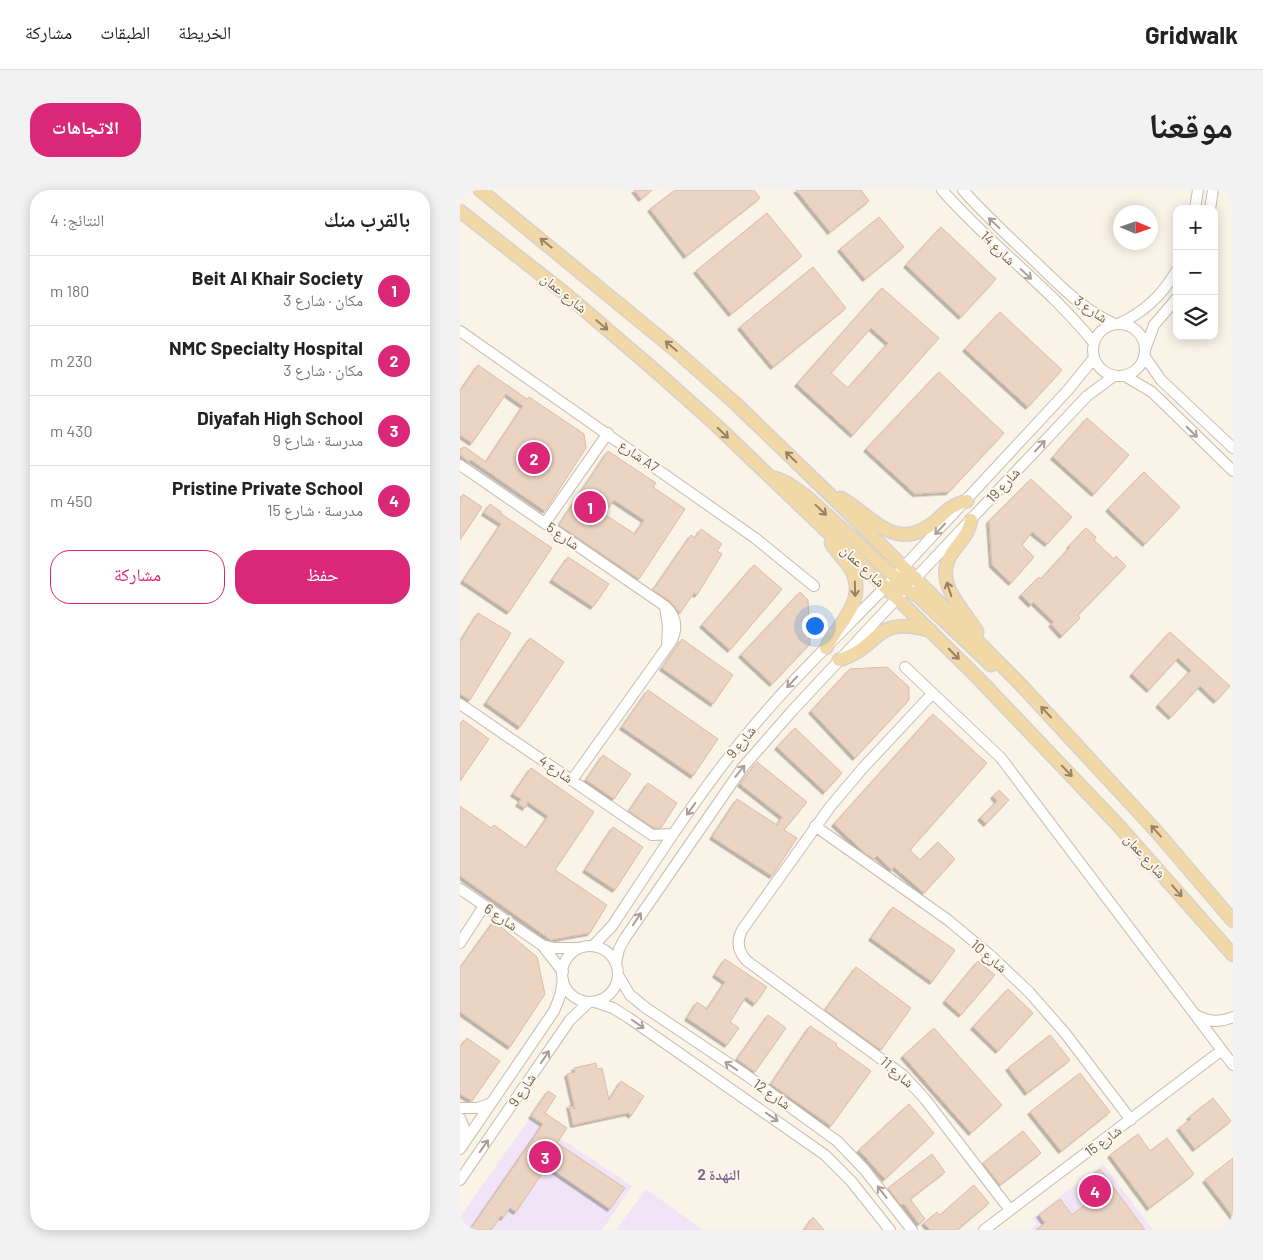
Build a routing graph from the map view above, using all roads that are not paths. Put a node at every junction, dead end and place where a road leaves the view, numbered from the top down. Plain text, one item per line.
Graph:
1 (480, 190) edge
2 (942, 190) edge
3 (963, 190) edge
4 (1198, 190) edge
5 (1213, 190) edge
6 (1196, 205) edge
7 (1211, 205) edge
8 (460, 212) edge
9 (1173, 276) edge
10 (1173, 302) edge
11 (1057, 303) joint
12 (1117, 324) junction
13 (460, 331) edge
14 (1094, 343) junction
15 (1145, 352) junction
16 (1094, 358) junction
17 (1114, 376) junction
18 (1125, 376) junction
19 (608, 433) junction
20 (1233, 448) edge
21 (460, 466) edge
22 (1233, 471) edge
23 (766, 474) junction
24 (826, 491) junction
25 (967, 501) junction
26 (971, 520) junction
27 (545, 523) junction
28 (826, 532) junction
29 (913, 557) joint
30 (904, 567) junction
31 (925, 568) joint
32 (895, 577) junction
33 (916, 578) junction
34 (814, 586) dead end
35 (885, 587) junction
36 (901, 594) junction
37 (932, 631) junction
38 (983, 645) junction
39 (826, 648) junction
40 (839, 660) junction
41 (905, 667) dead end
42 (1022, 686) junction
43 (932, 694) junction
44 (460, 704) edge
45 (572, 780) junction
46 (815, 826) junction
47 (673, 834) junction
48 (652, 835) junction
49 (658, 857) junction
50 (460, 890) edge
51 (484, 906) junction
52 (1233, 921) edge
53 (460, 944) edge
54 (542, 945) junction
55 (593, 946) junction
56 (581, 948) junction
57 (1233, 955) edge
58 (616, 963) junction
59 (618, 975) junction
60 (563, 976) junction
61 (592, 1002) junction
62 (1195, 1014) junction
63 (1233, 1017) edge
64 (1222, 1050) junction
65 (1233, 1065) edge
66 (492, 1102) junction
67 (460, 1108) edge
68 (460, 1118) edge
69 (1131, 1120) junction
70 (462, 1146) edge
71 (460, 1180) edge
72 (1010, 1210) junction
73 (890, 1230) edge
74 (912, 1230) edge
75 (984, 1230) edge

24 -> 1 main road, شارع عمان
2 -> 11 street, شارع 14
12 -> 3 street, شارع 3
4 - 6 street
5 - 7 street
8 -> 23 main road, شارع عمان
9 - 12 street
10 - 15 street
11 - 14 street, شارع 3
12 - 14 street
12 - 15 street
13 - 19 street, شارع A7
14 - 16 street
15 - 18 street
15 - 20 street
16 - 17 street
16 - 25 street, شارع 19
17 - 18 street
26 -> 17 street, شارع 19
18 -> 22 street
19 - 27 street
19 - 34 street, شارع A7
21 - 27 street, شارع 5
23 - 28 main road, شارع عمان
23 -> 32 main road
24 - 25 main road
24 - 30 main road, شارع عمان
25 -> 29 street, شارع 19
26 - 31 street, شارع 19
38 -> 26 main road
27 - 45 street, شارع 5
28 - 35 main road, شارع عمان
28 -> 39 main road
29 - 30 street, شارع 9
30 - 32 street, شارع 9
30 - 33 main road, شارع عمان
31 - 33 street, شارع 9
32 - 33 main road
32 - 35 street, شارع 9
33 - 36 street, شارع 9
33 - 38 main road, شارع عمان
35 - 36 main road
35 - 39 street, شارع 9
36 - 37 main road, شارع عمان
36 - 40 street, شارع 9
36 - 42 main road
37 - 40 main road
37 -> 57 main road, شارع عمان
38 - 42 main road, شارع عمان
39 -> 47 street, شارع 9
58 -> 40 street, شارع 9
41 - 43 street
52 -> 42 main road, شارع عمان
43 - 46 street, شارع 11
43 - 62 street
44 - 45 street, شارع 4
45 - 48 street, شارع 4
46 - 69 street, شارع 10
46 - 72 street, شارع 11
47 - 48 street
47 - 49 street, شارع 9
48 - 49 street
49 - 55 street, شارع 9
50 - 51 street, شارع 6
51 - 53 street
51 - 54 street, شارع 6
54 - 56 street, شارع 6
54 - 60 street, شارع 6
55 - 56 street
55 - 58 street
56 - 60 street
58 - 59 street
59 - 61 street
74 -> 59 street, شارع 12
60 - 61 street
60 - 66 street, شارع 9
71 -> 61 street, شارع 9
61 -> 73 street, شارع 12
62 - 63 street
62 - 64 street
64 - 65 street
64 - 69 street, شارع 15
66 - 67 street
66 - 70 street, شارع 9
68 - 70 street
69 - 72 street, شارع 15
72 - 75 street, شارع 15

